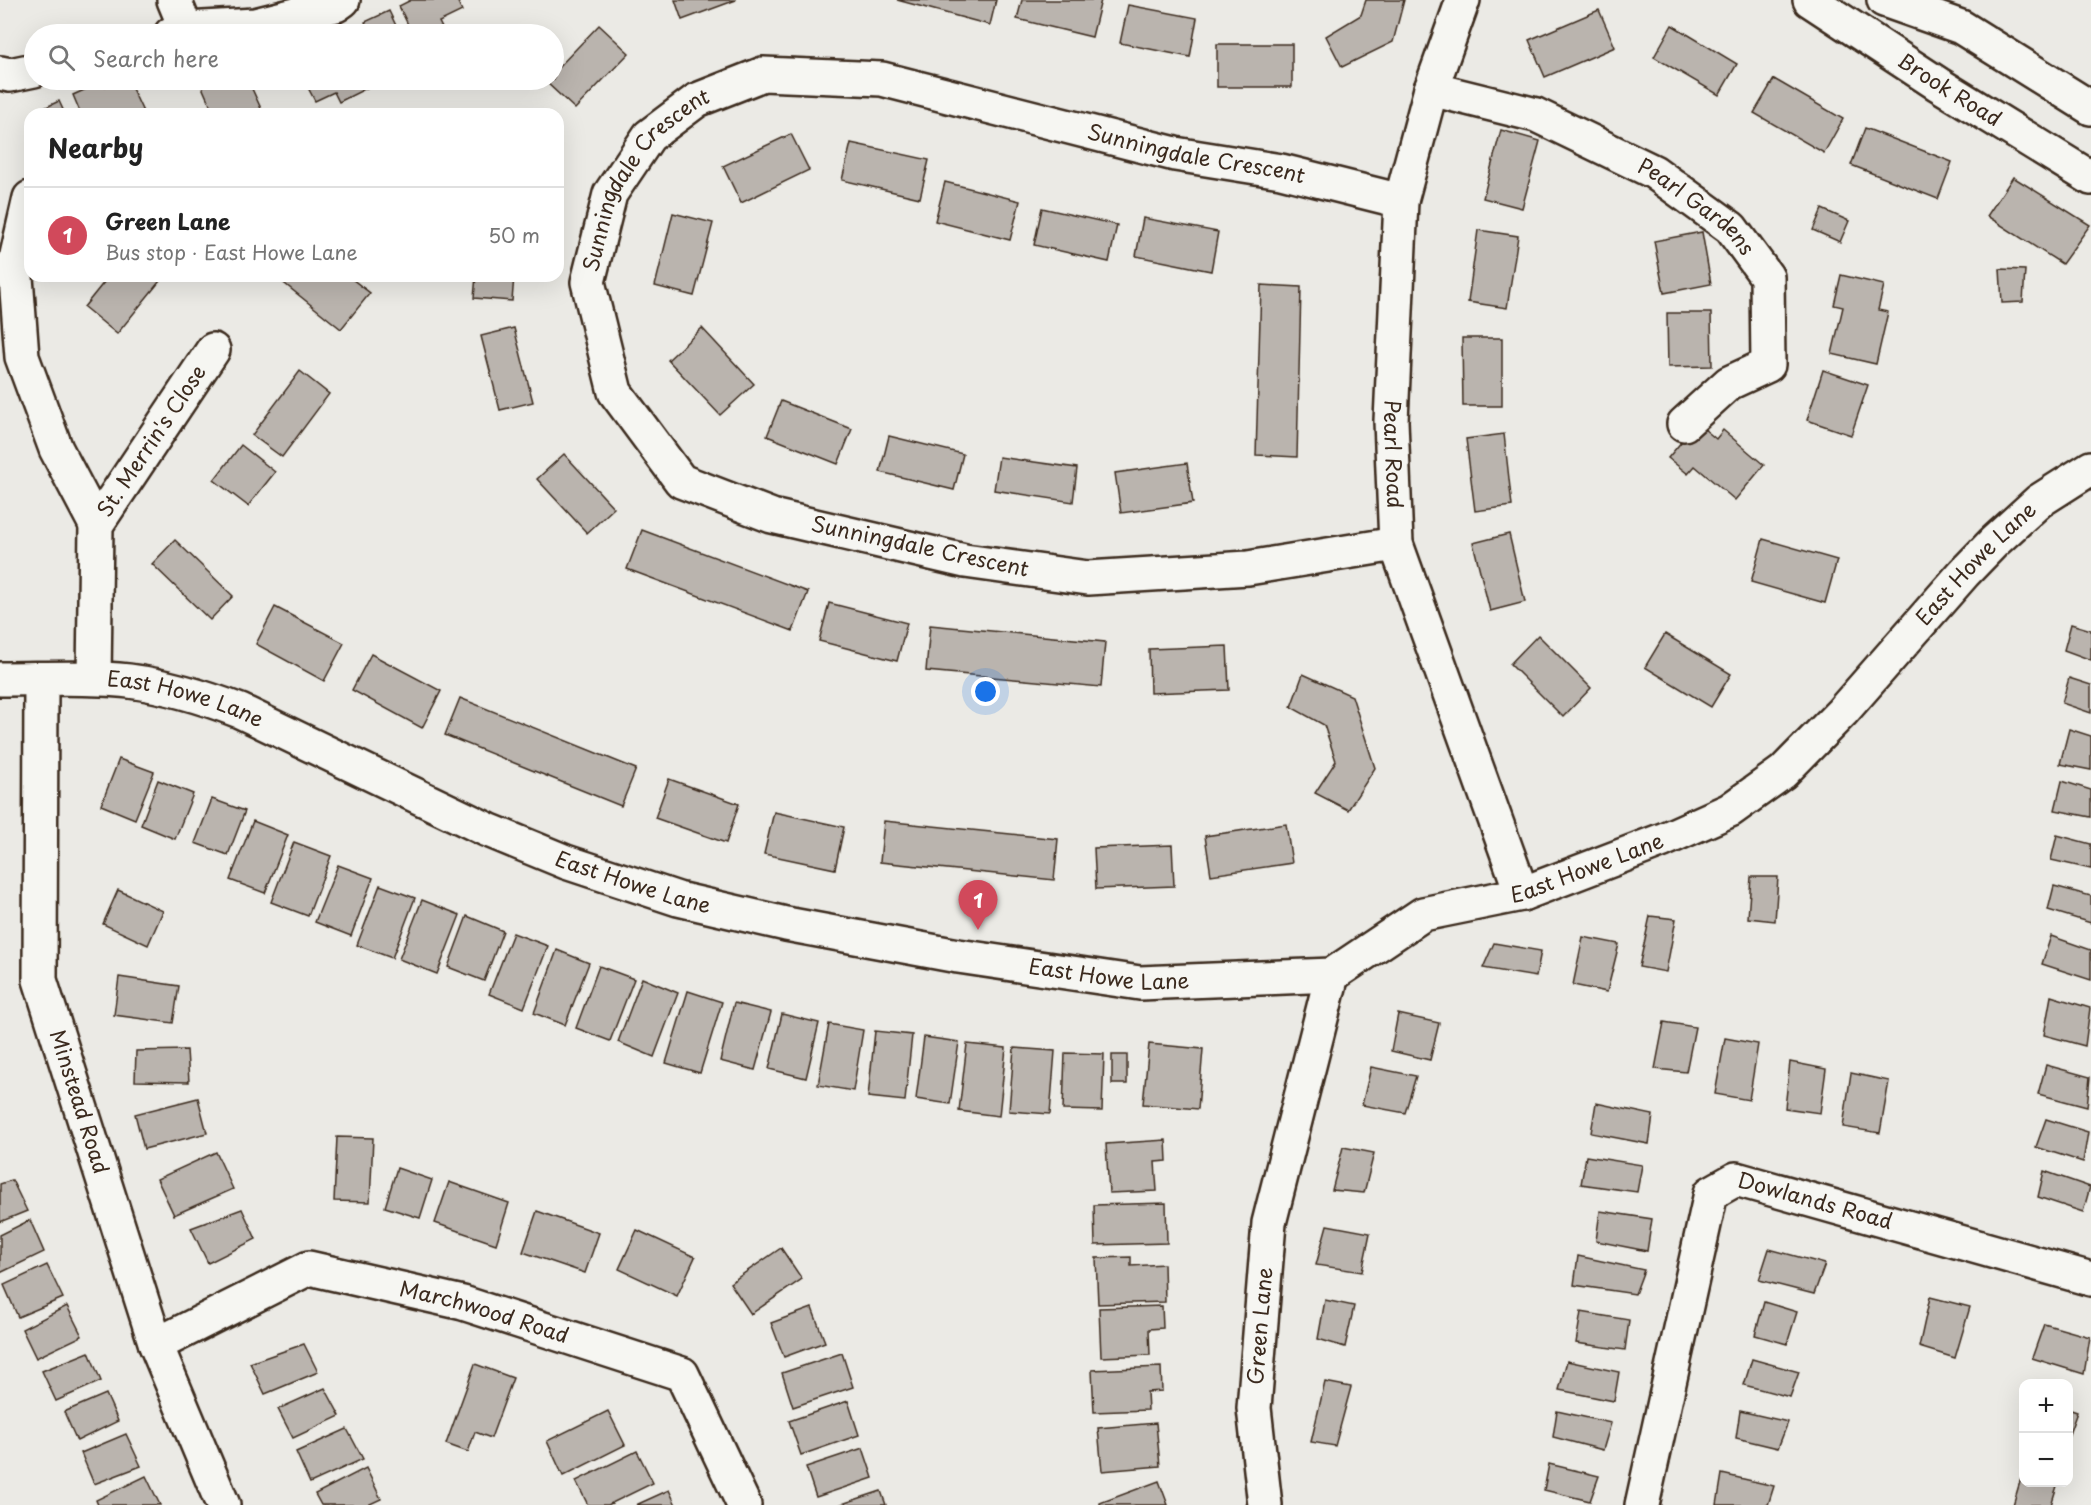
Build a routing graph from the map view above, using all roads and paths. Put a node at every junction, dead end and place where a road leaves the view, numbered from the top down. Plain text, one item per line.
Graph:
1 (343, 0) edge
2 (1463, 0) edge
3 (1810, 0) edge
4 (1884, 0) edge
5 (177, 21) edge
6 (236, 24) edge
7 (259, 24) edge
8 (24, 72) edge
9 (0, 73) edge
10 (1431, 89) junction
11 (2091, 108) edge
12 (2091, 178) edge
13 (1401, 201) junction
14 (24, 224) edge
15 (213, 350) dead end
16 (1684, 424) dead end
17 (2091, 468) edge
18 (96, 525) junction
19 (1396, 544) junction
20 (94, 678) junction
21 (0, 679) edge
22 (41, 679) junction
23 (1522, 894) junction
24 (1332, 975) junction
25 (2091, 1279) edge
26 (156, 1345) junction
27 (223, 1505) edge
28 (744, 1505) edge
29 (1265, 1505) edge
30 (1642, 1505) edge

1 - 7 street
2 - 10 street, Pearl Road
3 - 12 street, Brook Road
4 - 11 street
5 - 6 street
8 - 9 street
10 - 13 street, Pearl Road
10 - 16 street, Pearl Gardens
13 - 19 street, Pearl Road
13 - 19 street, Sunningdale Crescent
14 - 18 street
15 - 18 street, St. Merrin's Close
17 - 23 street, East Howe Lane
18 - 20 street, St. Merrin's Close
19 - 23 street, Pearl Road
20 - 22 street, East Howe Lane
20 - 24 street, East Howe Lane
21 - 22 street, East Howe Lane
22 - 26 street, Minstead Road
23 - 24 street, East Howe Lane
24 - 29 street, Green Lane
25 - 30 street, Dowlands Road
26 - 27 street, Minstead Road
26 - 28 street, Marchwood Road

